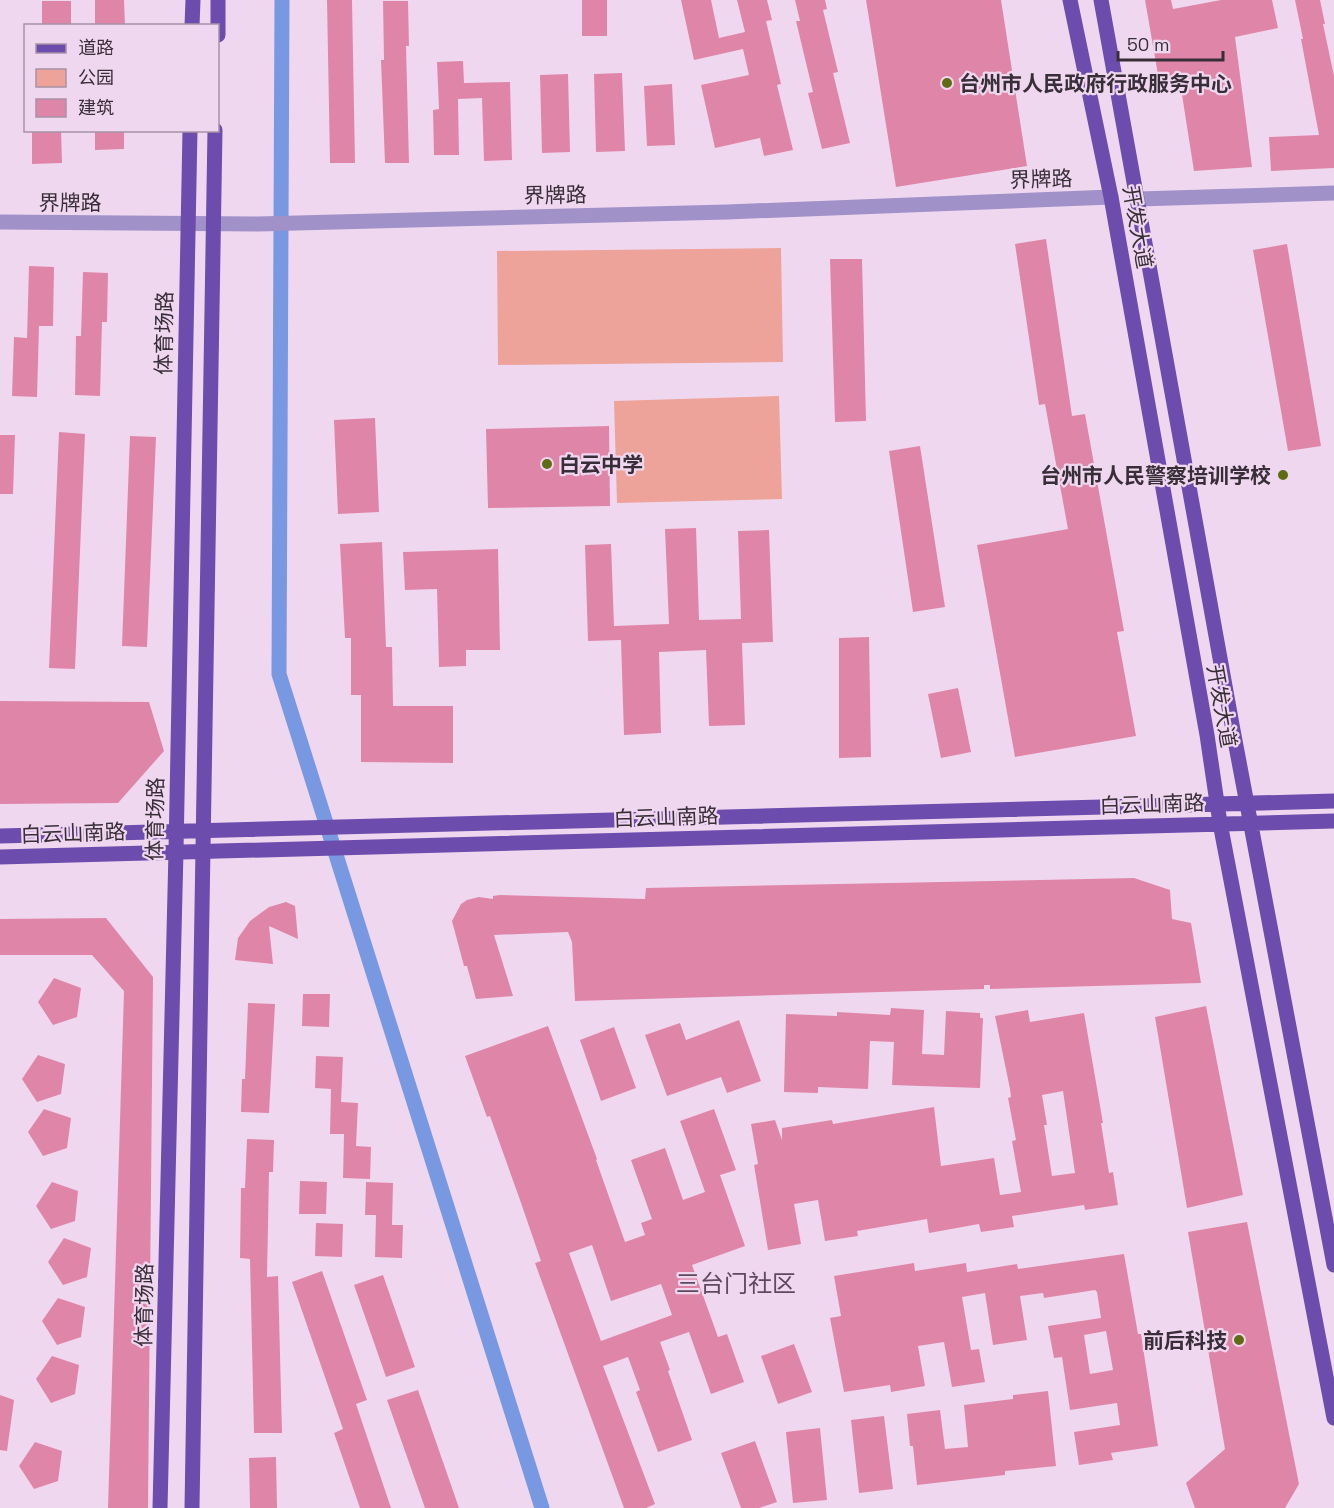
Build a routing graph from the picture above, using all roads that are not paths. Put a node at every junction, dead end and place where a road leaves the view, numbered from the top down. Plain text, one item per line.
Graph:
1 (193, 0) edge
2 (218, 0) edge
3 (1070, 0) edge
4 (1101, 0) edge
5 (192, 24) edge
6 (218, 24) edge
7 (190, 132) edge
8 (215, 132) edge
9 (1334, 193) edge
10 (1111, 197) junction
11 (1138, 199) junction
12 (0, 222) edge
13 (188, 223) junction
14 (212, 223) junction
15 (1334, 801) edge
16 (1247, 804) junction
17 (1218, 805) junction
18 (1334, 821) edge
19 (1250, 823) junction
20 (1220, 824) junction
21 (202, 831) junction
22 (176, 832) junction
23 (0, 836) edge
24 (202, 850) junction
25 (176, 851) junction
26 (0, 857) edge
27 (1334, 1265) edge
28 (1334, 1418) edge
29 (160, 1508) edge
30 (192, 1508) edge

1 - 5 main road
2 - 6 main road
3 - 10 main road, 开发大道
4 - 11 main road, 开发大道
7 - 13 main road, 体育场路
8 - 14 main road
9 - 11 street
10 - 14 street, 界牌路
10 - 17 main road, 开发大道
11 - 16 main road, 开发大道
12 - 13 street, 界牌路
13 - 14 street, 界牌路
13 - 22 main road, 体育场路
14 - 21 main road
15 - 16 main road, 白云山南路
16 - 17 main road, 白云山南路
16 - 19 main road, 开发大道
17 - 20 main road, 开发大道
17 - 21 main road, 白云山南路
18 - 19 main road, 白云山南路
19 - 20 main road, 白云山南路
19 - 27 main road, 开发大道
20 - 24 main road, 白云山南路
20 - 28 main road, 开发大道
21 - 22 main road, 白云山南路
21 - 24 main road
22 - 23 main road, 白云山南路
22 - 25 main road, 体育场路
24 - 25 main road, 白云山南路
24 - 30 main road
25 - 26 main road, 白云山南路
25 - 29 main road, 体育场路

